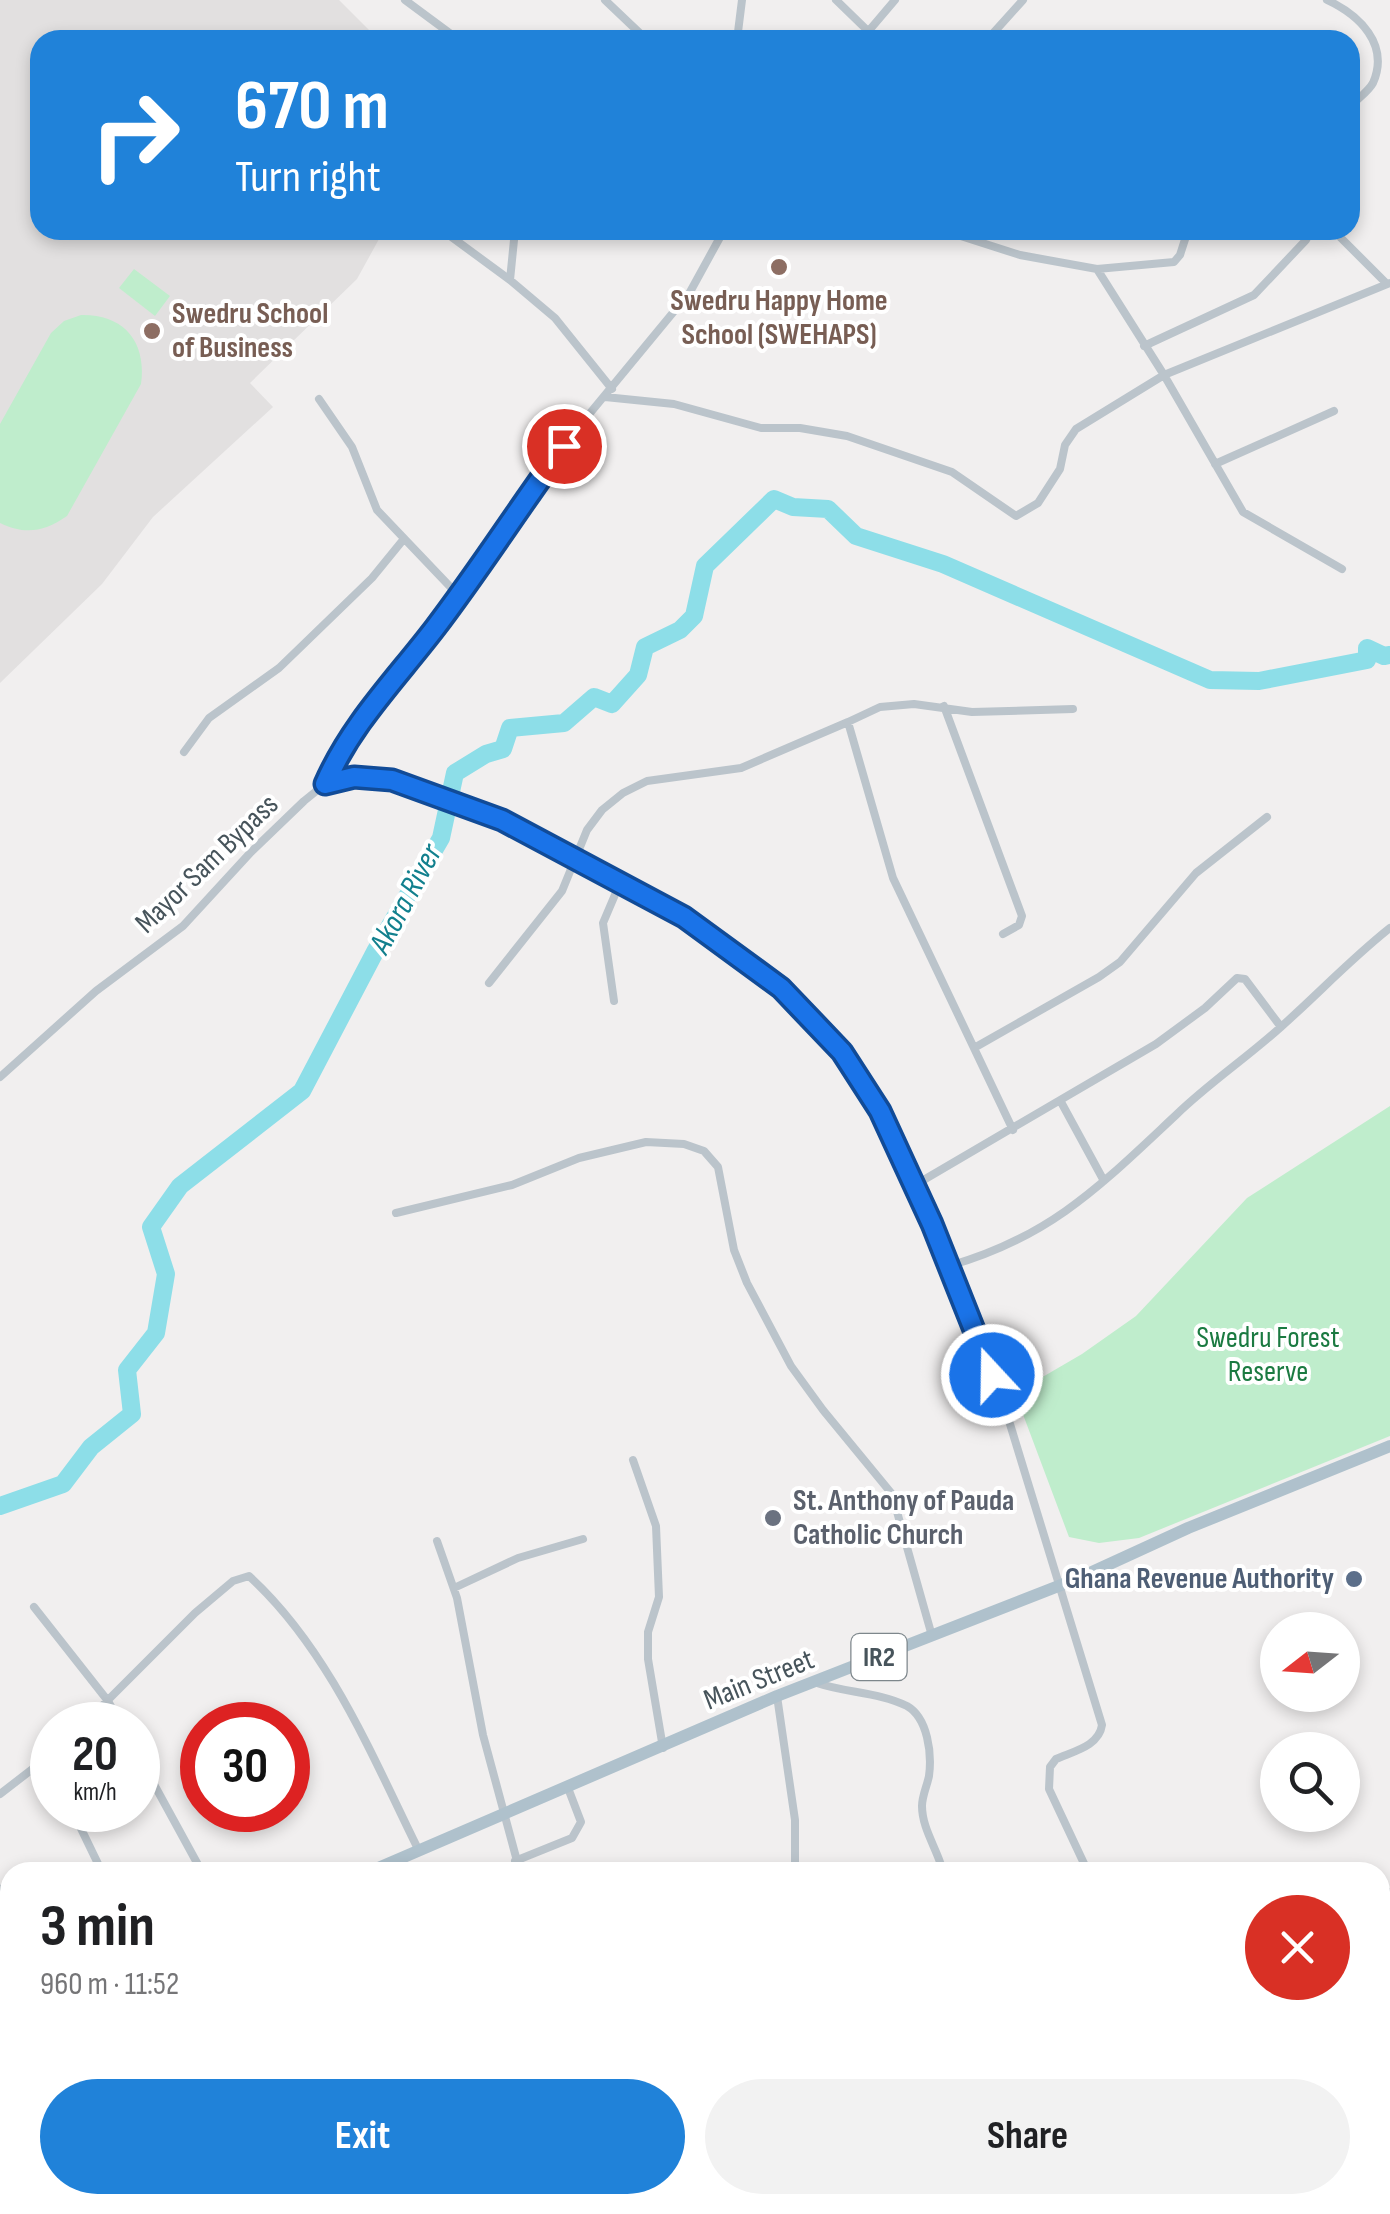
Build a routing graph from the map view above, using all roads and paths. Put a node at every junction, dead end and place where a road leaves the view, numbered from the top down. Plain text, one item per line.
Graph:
1 (405, 0) edge
2 (605, 0) edge
3 (742, 0) edge
4 (836, 0) edge
5 (895, 0) edge
6 (1023, 0) edge
7 (1327, 0) edge
8 (446, 30) edge
9 (636, 30) edge
10 (738, 30) edge
11 (867, 30) edge
12 (869, 30) edge
13 (996, 30) edge
14 (1360, 97) edge
15 (456, 240) edge
16 (514, 240) edge
17 (719, 240) edge
18 (975, 240) edge
19 (1185, 240) edge
20 (1304, 240) edge
21 (1343, 240) edge
22 (1097, 269) junction
23 (510, 280) junction
24 (1388, 284) edge
25 (1144, 346) junction
26 (1164, 375) junction
27 (612, 389) junction
28 (605, 397) junction
29 (319, 399) dead end
30 (1334, 411) dead end
31 (1215, 464) junction
32 (404, 540) junction
33 (1342, 569) dead end
34 (458, 595) junction
35 (944, 706) junction
36 (1073, 709) dead end
37 (848, 722) junction
38 (184, 752) dead end
39 (325, 784) junction
40 (1266, 817) dead end
41 (576, 858) junction
42 (620, 884) junction
43 (1390, 928) edge
44 (1002, 934) dead end
45 (489, 983) dead end
46 (614, 1001) dead end
47 (1281, 1027) junction
48 (974, 1048) junction
49 (0, 1078) edge
50 (1062, 1102) junction
51 (1013, 1130) junction
52 (1104, 1182) junction
53 (915, 1186) junction
54 (396, 1213) dead end
55 (949, 1266) junction
56 (1390, 1446) edge
57 (633, 1460) dead end
58 (584, 1539) dead end
59 (437, 1541) dead end
60 (1059, 1585) junction
61 (454, 1588) junction
62 (34, 1607) dead end
63 (932, 1636) junction
64 (817, 1683) junction
65 (778, 1696) junction
66 (108, 1701) joint
67 (662, 1748) junction
68 (30, 1772) edge
69 (568, 1788) junction
70 (0, 1794) edge
71 (160, 1796) edge
72 (502, 1815) junction
73 (83, 1832) edge
74 (419, 1851) junction
75 (516, 1861) joint
76 (97, 1862) edge
77 (196, 1862) edge
78 (393, 1862) edge
79 (795, 1862) edge
80 (940, 1862) edge
81 (1083, 1862) edge

1 - 8 street
2 - 9 street
3 - 10 street
4 - 11 street
5 - 12 street
6 - 13 street
7 - 14 street
15 - 23 street
16 - 23 street
17 - 27 street
18 - 22 street
19 - 22 street
20 - 25 street
21 - 24 street
22 - 25 street
23 - 27 street
24 - 26 street
25 - 26 street
26 - 28 street
26 - 31 street
27 - 28 street
28 - 34 street
29 - 32 street
30 - 31 street
31 - 33 street
32 - 34 street
32 - 38 street
34 - 39 street
35 - 36 street
35 - 37 street
35 - 44 street
37 - 41 street
37 - 48 street
39 - 41 street
39 - 49 street, Mayor Sam Bypass
40 - 48 street
41 - 42 street
41 - 45 street
42 - 46 street
42 - 53 street
43 - 47 street
47 - 50 street
47 - 52 street
48 - 51 street
50 - 51 street
50 - 52 street
51 - 53 street
52 - 55 street
53 - 55 street
54 - 63 street
55 - 60 street
56 - 60 main road, Main Street / IR2
57 - 67 street
58 - 61 street
59 - 61 street
60 - 63 main road, Main Street / IR2
60 - 81 street
61 - 72 street
62 - 66 street
63 - 64 main road, Main Street / IR2
64 - 65 main road, Main Street / IR2
64 - 80 street
65 - 67 main road, Main Street / IR2
65 - 79 street
66 - 74 street
67 - 69 main road, Main Street / IR2
68 - 70 street
69 - 72 main road, Main Street / IR2
69 - 75 street
71 - 77 street
72 - 74 main road, Main Street / IR2
72 - 75 street
73 - 76 street
74 - 78 main road, Main Street / IR2

